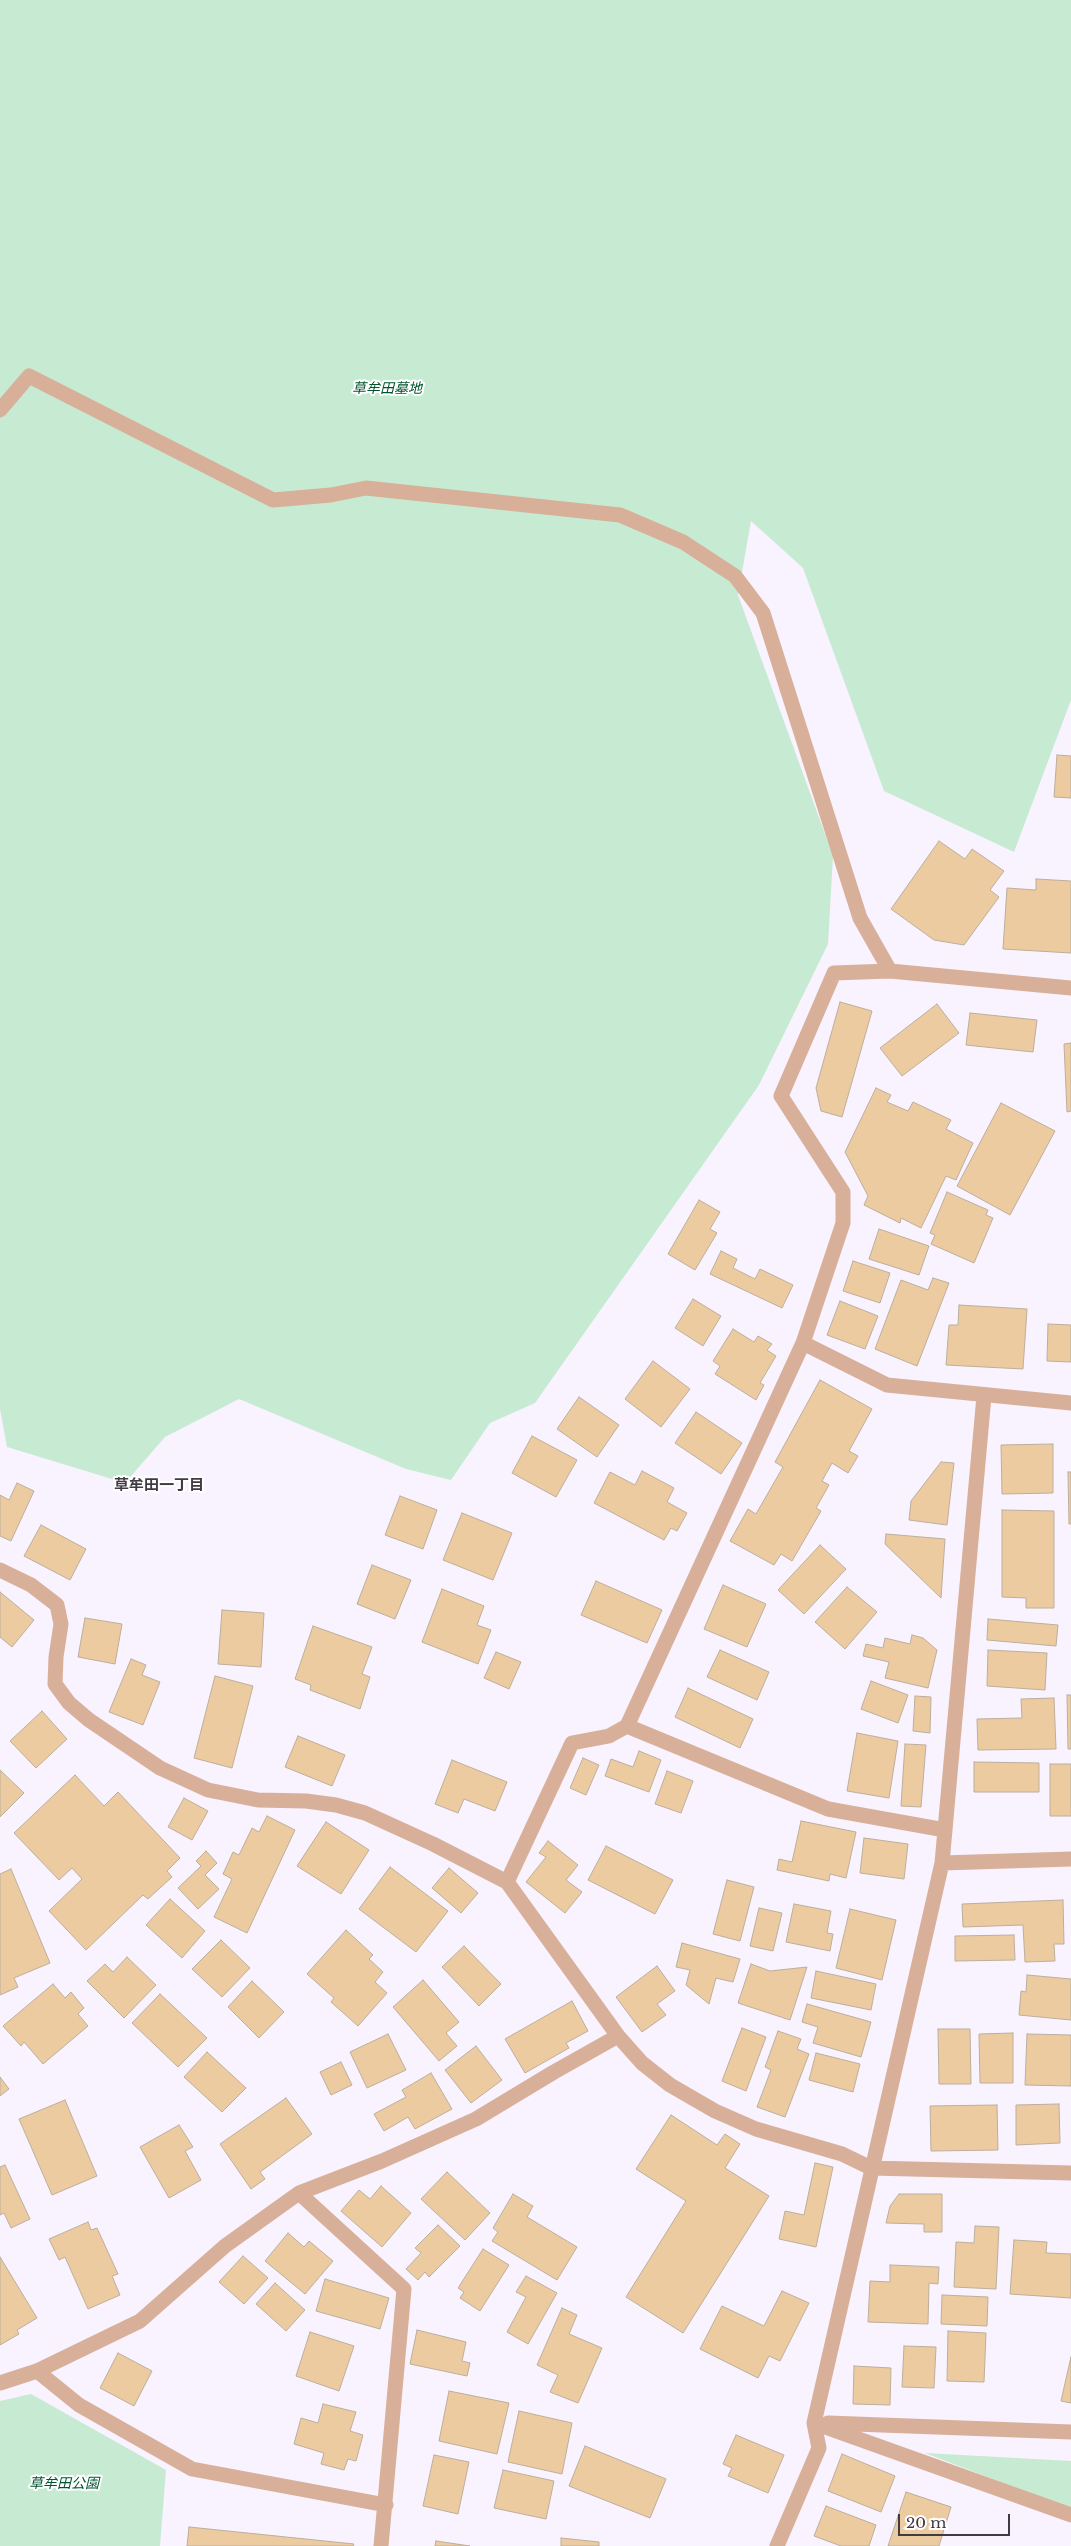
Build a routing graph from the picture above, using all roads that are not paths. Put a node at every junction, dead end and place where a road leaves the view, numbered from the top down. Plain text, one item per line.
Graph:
1 (0, 410) edge
2 (890, 971) junction
3 (1071, 988) edge
4 (803, 1343) junction
5 (984, 1396) junction
6 (1071, 1402) edge
7 (0, 1570) edge
8 (627, 1726) junction
9 (945, 1830) junction
10 (1071, 1859) edge
11 (942, 1863) junction
12 (507, 1882) junction
13 (618, 2036) junction
14 (871, 2168) junction
15 (1071, 2173) edge
16 (299, 2193) junction
17 (36, 2371) junction
18 (0, 2383) edge
19 (814, 2423) junction
20 (1071, 2432) edge
21 (386, 2505) junction
22 (1071, 2515) edge
23 (381, 2546) edge
24 (777, 2546) edge

1 - 2 street
2 - 3 street
2 - 4 street
4 - 5 street
4 - 8 street
5 - 6 street
5 - 9 street
7 - 12 street
8 - 9 street
8 - 12 street
9 - 11 street
10 - 11 street
11 - 14 street
12 - 13 street
13 - 14 street
13 - 16 street
14 - 15 street
14 - 19 street
16 - 17 street
16 - 21 street
17 - 18 street
17 - 21 street
19 - 20 street
19 - 22 street
19 - 24 street
21 - 23 street

